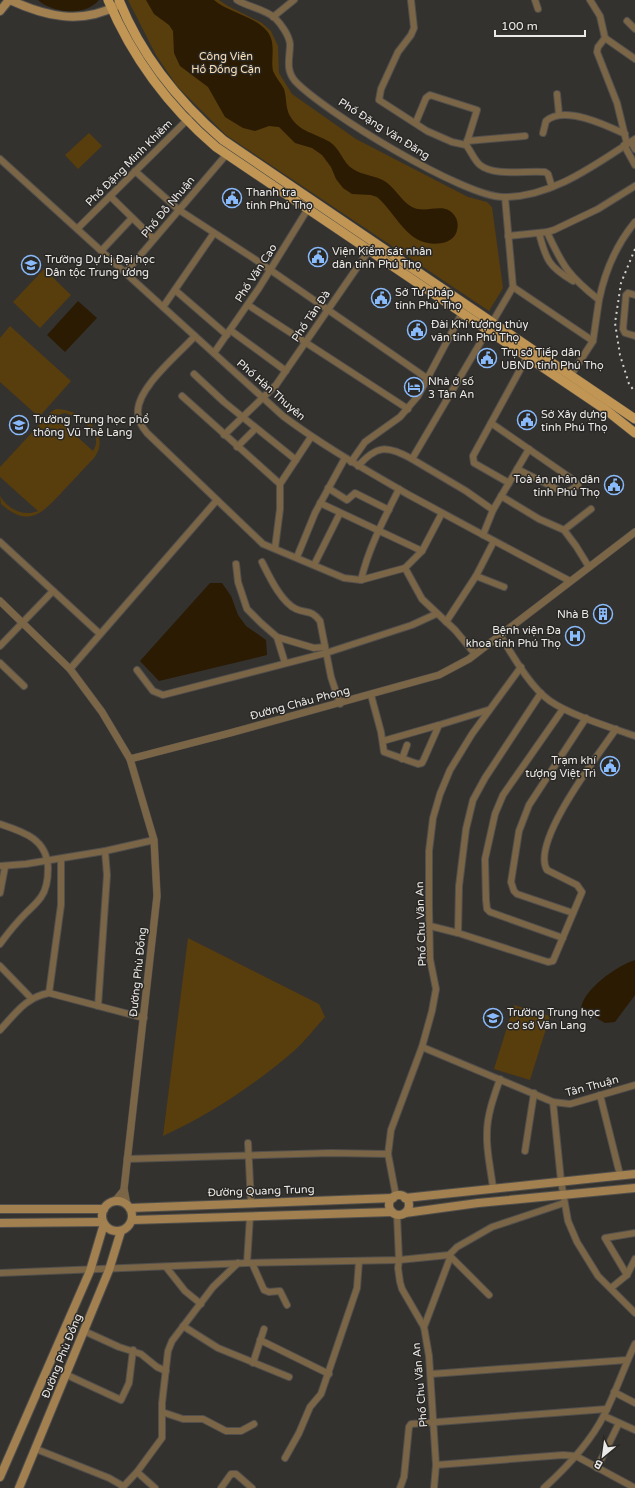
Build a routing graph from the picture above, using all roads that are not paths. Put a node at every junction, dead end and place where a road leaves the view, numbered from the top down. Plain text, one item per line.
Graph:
1 (9, 0) edge
2 (237, 0) edge
3 (294, 0) edge
4 (411, 0) edge
5 (535, 0) edge
6 (590, 0) edge
7 (120, 2) edge
8 (110, 4) edge
9 (538, 9) dead end
10 (0, 11) edge
11 (274, 17) junction
12 (627, 21) dead end
13 (635, 29) edge
14 (605, 38) junction
15 (635, 59) edge
16 (557, 94) dead end
17 (194, 113) junction
18 (559, 114) junction
19 (187, 120) junction
20 (416, 122) junction
21 (543, 133) dead end
22 (625, 134) junction
23 (525, 136) dead end
24 (629, 142) edge
25 (466, 143) junction
26 (635, 150) edge
27 (226, 155) junction
28 (0, 159) edge
29 (635, 165) edge
30 (136, 171) junction
31 (635, 186) edge
32 (552, 187) junction
33 (110, 196) junction
34 (505, 198) junction
35 (310, 206) junction
36 (179, 210) junction
37 (132, 218) junction
38 (635, 222) edge
39 (78, 228) junction
40 (547, 232) junction
41 (214, 233) junction
42 (539, 233) junction
43 (508, 236) junction
44 (154, 239) junction
45 (371, 247) junction
46 (102, 250) junction
47 (270, 270) junction
48 (126, 272) junction
49 (580, 285) junction
50 (513, 287) junction
51 (175, 290) junction
52 (635, 295) edge
53 (599, 300) junction
54 (248, 304) junction
55 (163, 307) junction
56 (327, 310) junction
57 (462, 313) junction
58 (490, 327) junction
59 (229, 332) junction
60 (195, 336) junction
61 (635, 336) edge
62 (593, 341) junction
63 (305, 342) junction
64 (214, 353) junction
65 (527, 357) junction
66 (286, 371) junction
67 (194, 374) dead end
68 (571, 375) junction
69 (428, 379) junction
70 (182, 396) dead end
71 (264, 398) junction
72 (612, 402) junction
73 (408, 409) junction
74 (606, 410) junction
75 (242, 418) junction
76 (635, 420) edge
77 (491, 423) junction
78 (255, 429) junction
79 (635, 433) edge
80 (224, 434) junction
81 (311, 437) junction
82 (237, 447) junction
83 (529, 449) junction
84 (345, 458) junction
85 (412, 459) junction
86 (296, 460) junction
87 (351, 462) junction
88 (358, 466) junction
89 (517, 469) junction
90 (509, 483) junction
91 (280, 484) junction
92 (328, 488) junction
93 (399, 489) junction
94 (501, 496) junction
95 (217, 500) junction
96 (320, 503) junction
97 (591, 509) dead end
98 (389, 510) junction
99 (493, 510) junction
100 (340, 513) junction
101 (442, 513) junction
102 (378, 530) junction
103 (564, 530) junction
104 (635, 532) edge
105 (483, 535) junction
106 (494, 541) junction
107 (1, 543) edge
108 (275, 548) junction
109 (422, 551) junction
110 (297, 557) junction
111 (262, 562) dead end
112 (236, 564) dead end
113 (314, 565) junction
114 (589, 567) junction
115 (405, 568) junction
116 (476, 576) junction
117 (361, 580) junction
118 (570, 581) junction
119 (504, 587) dead end
120 (53, 591) junction
121 (0, 601) edge
122 (436, 614) junction
123 (22, 622) junction
124 (446, 622) junction
125 (100, 634) junction
126 (500, 635) junction
127 (277, 637) junction
128 (0, 646) edge
129 (326, 650) junction
130 (475, 654) junction
131 (0, 663) edge
132 (285, 663) junction
133 (521, 667) junction
134 (70, 669) junction
135 (137, 670) dead end
136 (24, 686) dead end
137 (541, 693) junction
138 (371, 695) junction
139 (340, 704) junction
140 (564, 709) junction
141 (488, 710) junction
142 (586, 718) junction
143 (439, 725) junction
144 (616, 729) junction
145 (635, 736) edge
146 (383, 741) junction
147 (406, 745) dead end
148 (130, 759) junction
149 (402, 759) junction
150 (0, 824) edge
151 (154, 840) junction
152 (105, 851) junction
153 (60, 858) junction
154 (48, 861) junction
155 (2, 867) edge
156 (0, 893) edge
157 (573, 914) junction
158 (430, 926) junction
159 (458, 933) junction
160 (563, 938) junction
161 (0, 944) edge
162 (0, 966) edge
163 (49, 994) junction
164 (32, 999) junction
165 (98, 1006) junction
166 (144, 1018) junction
167 (0, 1030) edge
168 (422, 1047) junction
169 (500, 1079) junction
170 (635, 1085) edge
171 (534, 1093) junction
172 (600, 1096) junction
173 (553, 1102) junction
174 (248, 1143) dead end
175 (525, 1151) dead end
176 (388, 1154) junction
177 (249, 1157) junction
178 (127, 1159) junction
179 (635, 1174) edge
180 (620, 1175) junction
181 (561, 1181) junction
182 (493, 1188) junction
183 (635, 1188) edge
184 (124, 1190) junction
185 (398, 1197) junction
186 (564, 1199) junction
187 (115, 1201) junction
188 (251, 1203) junction
189 (128, 1206) junction
190 (104, 1209) junction
191 (0, 1210) edge
192 (398, 1213) junction
193 (250, 1216) junction
194 (132, 1220) junction
195 (0, 1223) edge
196 (104, 1223) junction
197 (121, 1231) junction
198 (635, 1233) edge
199 (450, 1257) junction
200 (635, 1259) edge
201 (399, 1260) junction
202 (359, 1261) junction
203 (238, 1263) junction
204 (249, 1263) junction
205 (166, 1267) junction
206 (109, 1270) junction
207 (90, 1271) junction
208 (0, 1273) edge
209 (627, 1275) junction
210 (611, 1288) junction
211 (489, 1294) dead end
212 (201, 1304) junction
213 (287, 1305) dead end
214 (635, 1313) edge
215 (183, 1326) junction
216 (424, 1327) junction
217 (264, 1329) dead end
218 (84, 1331) junction
219 (260, 1340) junction
220 (635, 1344) edge
221 (133, 1350) junction
222 (627, 1360) junction
223 (253, 1363) junction
224 (166, 1371) junction
225 (329, 1374) junction
226 (431, 1374) junction
227 (67, 1375) junction
228 (289, 1377) dead end
229 (614, 1392) junction
230 (634, 1401) edge
231 (607, 1409) junction
232 (162, 1412) junction
233 (604, 1416) junction
234 (618, 1422) junction
235 (254, 1424) dead end
236 (434, 1424) junction
237 (635, 1430) edge
238 (36, 1449) junction
239 (576, 1456) junction
240 (285, 1458) dead end
241 (436, 1465) junction
242 (597, 1468) junction
243 (137, 1472) junction
244 (0, 1477) edge
245 (122, 1487) edge
246 (19, 1488) edge
247 (155, 1488) edge
248 (221, 1488) edge
249 (252, 1488) edge
250 (400, 1488) edge
251 (434, 1488) edge
252 (544, 1488) edge
253 (635, 1488) edge

1 - 8 main road
1 - 10 main road
2 - 11 street, Phố Đặng Văn Đăng
3 - 11 street
4 - 20 street
5 - 9 street
6 - 14 street
7 - 8 main road
7 - 17 main road
8 - 19 main road
11 - 34 street, Phố Đặng Văn Đăng
12 - 13 street
14 - 15 street
14 - 22 street
16 - 18 street
17 - 19 street, Phố Đặng Minh Khiêm
17 - 35 main road
18 - 21 street
18 - 22 street
19 - 27 main road
19 - 30 street, Phố Đặng Minh Khiêm
20 - 25 street
20 - 25 street
22 - 24 street
23 - 25 street
24 - 26 street
24 - 29 street
24 - 32 street
25 - 32 street
27 - 35 main road
27 - 36 street, Phố Đỗ Nhuận
28 - 39 street, Phố Hàn Thuyên
30 - 33 street, Phố Đặng Minh Khiêm
30 - 36 street
31 - 40 street
32 - 34 street
33 - 37 street
33 - 39 street, Phố Đặng Minh Khiêm
34 - 43 street
35 - 45 main road
35 - 47 street, Phố Văn Cao
36 - 41 street
36 - 44 street, Phố Đỗ Nhuận
37 - 44 street
37 - 46 street
38 - 53 street
39 - 46 street, Phố Hàn Thuyên
40 - 42 street
40 - 49 street
41 - 47 street
41 - 51 street
42 - 43 street
42 - 49 street
43 - 50 street
44 - 48 street, Phố Đỗ Nhuận
45 - 56 street, Phố Tản Đà
45 - 57 main road
45 - 58 main road
46 - 48 street, Phố Hàn Thuyên
47 - 54 street, Phố Văn Cao
47 - 56 street
48 - 55 street, Phố Hàn Thuyên
49 - 53 street
50 - 58 street
50 - 62 street
51 - 55 street
51 - 59 street
52 - 61 street
53 - 62 street
54 - 59 street, Phố Văn Cao
54 - 63 street
55 - 60 street, Phố Hàn Thuyên
56 - 63 street, Phố Tản Đà
56 - 69 street
57 - 58 main road
57 - 69 street
58 - 65 main road
58 - 68 main road
58 - 85 street
59 - 64 street, Phố Văn Cao
59 - 66 street
60 - 64 street, Phố Hàn Thuyên
60 - 95 street
62 - 68 street
63 - 66 street, Phố Tản Đà
63 - 73 street
64 - 71 street, Phố Hàn Thuyên
65 - 74 main road
65 - 77 street
66 - 71 street, Phố Tản Đà
67 - 75 street
68 - 72 main road
69 - 73 street
70 - 80 street
71 - 75 street, Phố Tản Đà
71 - 81 street, Phố Hàn Thuyên
72 - 74 main road
72 - 76 main road
73 - 87 street
74 - 79 main road
75 - 78 street
75 - 80 street, Phố Tản Đà
77 - 83 street
77 - 90 street
78 - 82 street
78 - 86 street
80 - 82 street
81 - 84 street, Phố Hàn Thuyên
81 - 86 street
82 - 91 street
83 - 89 street
83 - 89 street
84 - 87 street, Phố Hàn Thuyên
84 - 92 street
85 - 88 street
85 - 99 street
86 - 91 street
87 - 88 street, Phố Hàn Thuyên
88 - 93 street, Phố Hàn Thuyên
89 - 90 street
90 - 94 street
91 - 108 street
92 - 96 street
92 - 98 street
93 - 98 street
93 - 101 street, Phố Hàn Thuyên
94 - 99 street
94 - 103 street
95 - 108 street
95 - 125 street
96 - 100 street
96 - 110 street
97 - 103 street
98 - 102 street
99 - 105 street
100 - 102 street
100 - 113 street
101 - 105 street, Phố Hàn Thuyên
101 - 109 street
102 - 109 street
102 - 117 street
103 - 114 street
104 - 114 street, Đường Châu Phong
105 - 106 street, Phố Hàn Thuyên
106 - 116 street
106 - 118 street, Phố Hàn Thuyên
107 - 120 street
108 - 110 street
109 - 115 street
110 - 113 street
111 - 129 street
112 - 127 street
113 - 117 street
114 - 118 street, Đường Châu Phong
115 - 117 street
115 - 122 street
116 - 119 street
116 - 124 street
118 - 126 street, Đường Châu Phong
120 - 123 street
120 - 125 street
121 - 123 street
122 - 124 street
122 - 129 street
123 - 128 street
123 - 134 street
124 - 130 street
125 - 134 street
126 - 130 street, Đường Châu Phong
126 - 133 street
127 - 129 street
127 - 132 street
129 - 132 street
129 - 139 street
130 - 138 street, Đường Châu Phong
131 - 136 street
132 - 135 street
133 - 137 street
133 - 141 street, Phố Chu Văn An
134 - 148 street
137 - 140 street
137 - 159 street
138 - 139 street, Đường Châu Phong
138 - 146 street
139 - 148 street, Đường Châu Phong
140 - 142 street
140 - 160 street
141 - 143 street
141 - 158 street, Phố Chu Văn An
142 - 144 street
142 - 157 street
143 - 146 street
143 - 149 street
144 - 145 street
144 - 157 street
146 - 149 street
147 - 149 street
148 - 151 street, Đường Phù Đổng
150 - 154 street
151 - 152 street
151 - 166 street, Đường Phù Đổng
152 - 153 street
152 - 165 street
153 - 154 street
153 - 163 street
154 - 155 street
154 - 161 street
155 - 156 street
157 - 160 street
158 - 159 street
158 - 168 street, Phố Chu Văn An
159 - 160 street
162 - 164 street
163 - 164 street
163 - 165 street
164 - 167 street
165 - 166 street
166 - 178 street, Đường Phù Đổng
168 - 169 street
168 - 176 street, Phố Chu Văn An
169 - 171 street
169 - 182 street
170 - 172 street, Tân Thuận
171 - 173 street
171 - 175 street
172 - 173 street, Tân Thuận
172 - 180 street
173 - 181 street
174 - 177 street
176 - 177 street
176 - 185 street, Phố Chu Văn An
177 - 178 street
177 - 188 street
178 - 184 street, Đường Phù Đổng
179 - 180 main road, Đường Quang Trung
180 - 181 main road, Đường Quang Trung
181 - 182 main road, Đường Quang Trung
181 - 186 street
182 - 185 main road, Đường Quang Trung
183 - 186 main road
184 - 187 street
184 - 189 street, Đường Phù Đổng
185 - 188 main road, Đường Quang Trung
185 - 192 main road
185 - 192 main road
186 - 192 main road
186 - 199 street
186 - 210 street
187 - 189 main road
187 - 190 main road
188 - 189 main road, Đường Quang Trung
189 - 194 main road
190 - 191 main road
190 - 196 main road
192 - 193 main road
192 - 201 street, Phố Chu Văn An
193 - 194 main road
193 - 204 street
194 - 197 main road
195 - 196 main road
196 - 197 main road
196 - 207 main road, Đường Phù Đổng
197 - 206 main road, Đường Phù Đổng
198 - 209 street
199 - 201 street
199 - 211 street
199 - 216 street
200 - 209 street
201 - 202 street
201 - 216 street, Phố Chu Văn An
202 - 204 street
202 - 225 street
203 - 204 street
203 - 205 street
203 - 212 street
204 - 213 street
205 - 206 street
205 - 212 street
206 - 207 street
206 - 218 main road, Đường Phù Đổng
207 - 208 street
207 - 244 main road, Đường Phù Đổng
209 - 210 street
210 - 214 street
212 - 215 street
215 - 223 street
215 - 224 street
216 - 226 street, Phố Chu Văn An
217 - 219 street
218 - 221 street
218 - 227 main road, Đường Phù Đổng
219 - 223 street
219 - 225 street
220 - 222 street
221 - 224 street
221 - 227 street
222 - 226 street
222 - 229 street
223 - 228 street
224 - 232 street
225 - 240 street
226 - 236 street, Phố Chu Văn An
227 - 238 main road, Đường Phù Đổng
229 - 230 street
229 - 231 street
231 - 233 street
231 - 236 street
232 - 235 street
232 - 243 street
233 - 234 street
233 - 239 street
234 - 237 street
234 - 242 street
236 - 241 street, Phố Chu Văn An
236 - 250 street
238 - 245 street
238 - 246 main road, Đường Phù Đổng
239 - 241 street
239 - 242 street
239 - 252 street
241 - 251 street, Phố Chu Văn An
242 - 253 street
243 - 245 street
243 - 247 street
248 - 249 street

